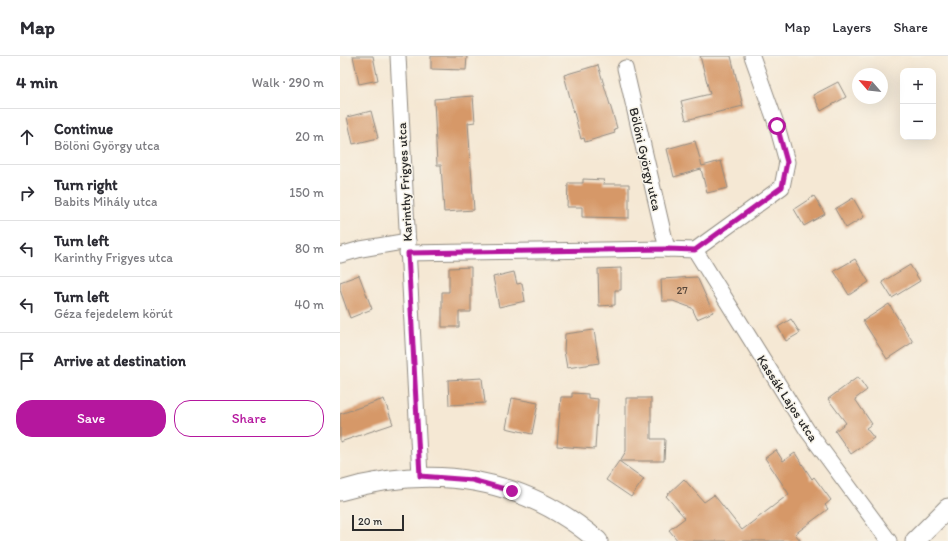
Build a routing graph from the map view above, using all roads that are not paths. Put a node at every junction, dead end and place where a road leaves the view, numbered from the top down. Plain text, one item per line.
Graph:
1 (398, 56) edge
2 (752, 56) edge
3 (625, 68) dead end
4 (408, 247) junction
5 (667, 249) junction
6 (695, 250) junction
7 (340, 255) edge
8 (420, 476) junction
9 (340, 490) edge
10 (948, 508) edge
11 (598, 541) edge
12 (889, 541) edge
13 (915, 541) edge

1 - 4 street, Karinthy Frigyes utca
2 - 6 street
3 - 5 street, Bölöni György utca
4 - 5 street
4 - 7 street
4 - 8 street, Karinthy Frigyes utca
5 - 6 street
6 - 12 street, Kassák Lajos utca
8 - 9 street
8 - 11 street
10 - 13 street

